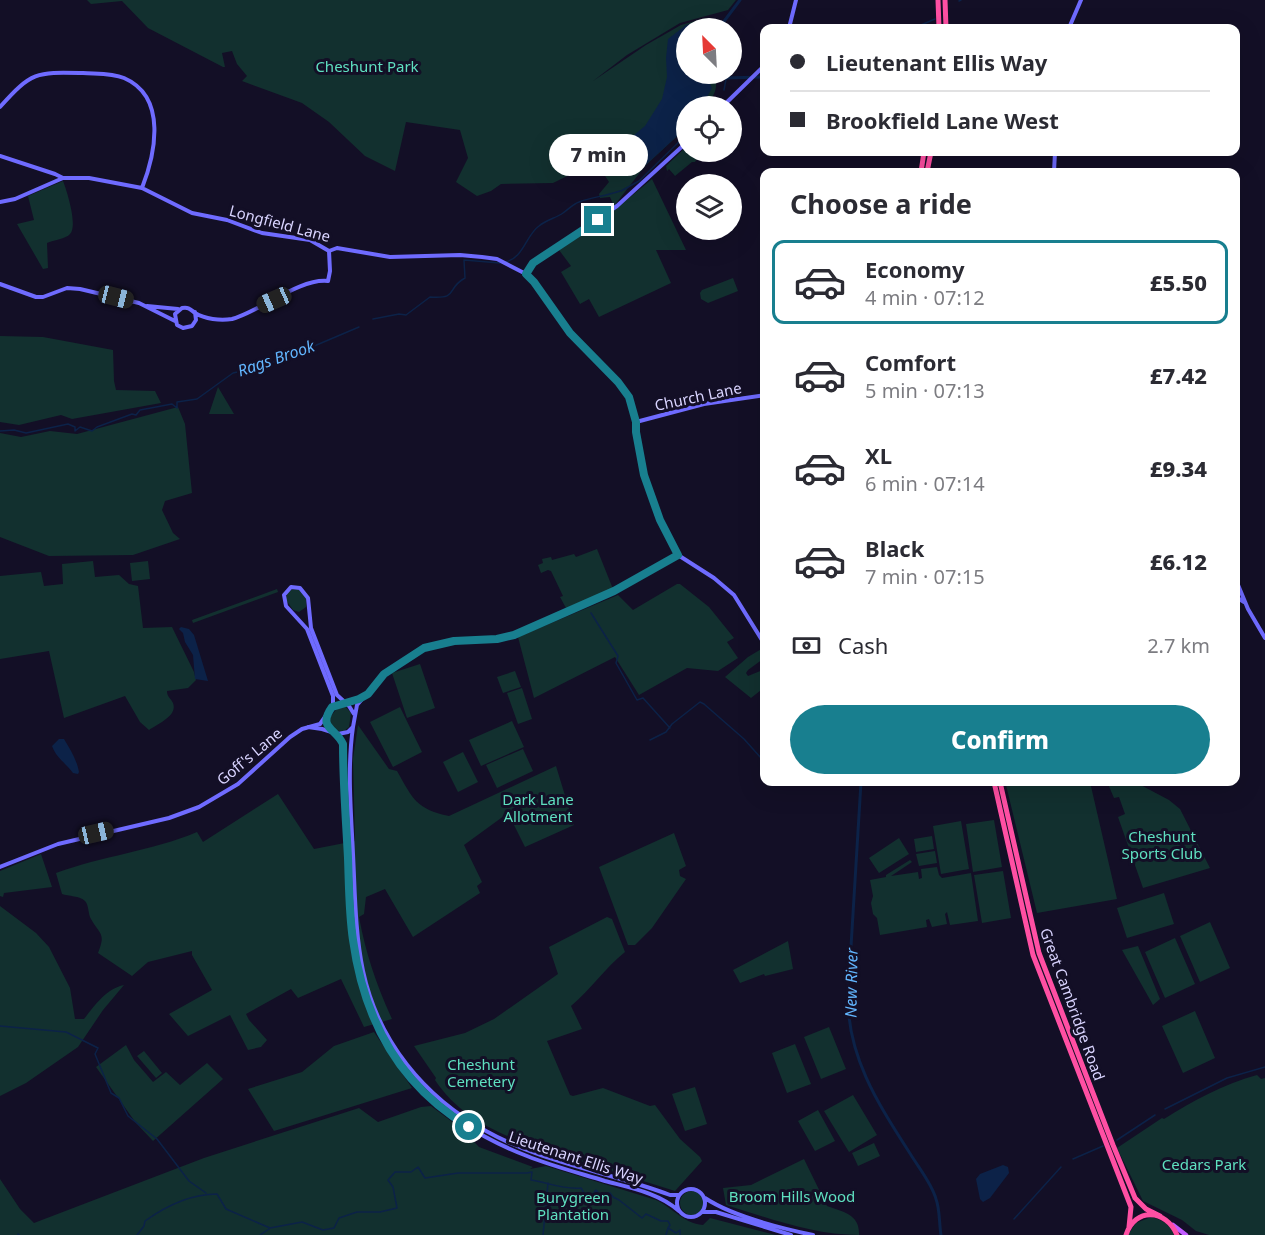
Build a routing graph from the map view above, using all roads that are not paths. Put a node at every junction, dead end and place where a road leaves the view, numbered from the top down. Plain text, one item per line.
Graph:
1 (796, 0) edge
2 (938, 0) edge
3 (945, 0) edge
4 (1081, 0) edge
5 (790, 24) edge
6 (939, 24) edge
7 (946, 24) edge
8 (1071, 24) edge
9 (760, 70) edge
10 (733, 96) edge
11 (0, 106) edge
12 (676, 152) edge
13 (0, 156) edge
14 (63, 178) junction
15 (142, 188) junction
16 (0, 202) edge
17 (329, 251) junction
18 (526, 274) junction
19 (0, 284) edge
20 (146, 306) junction
21 (179, 309) junction
22 (195, 312) junction
23 (203, 316) junction
24 (196, 320) junction
25 (176, 322) junction
26 (760, 396) edge
27 (636, 422) junction
28 (678, 555) junction
29 (1240, 590) edge
30 (1240, 600) edge
31 (1244, 602) junction
32 (308, 608) junction
33 (295, 614) junction
34 (760, 636) edge
35 (1265, 638) edge
36 (368, 694) junction
37 (344, 703) junction
38 (332, 707) junction
39 (354, 715) junction
40 (327, 716) junction
41 (352, 727) junction
42 (308, 728) junction
43 (331, 731) junction
44 (338, 734) junction
45 (995, 786) edge
46 (1001, 786) edge
47 (0, 867) edge
48 (679, 1195) junction
49 (705, 1198) junction
50 (679, 1211) junction
51 (702, 1212) junction
52 (1160, 1216) junction
53 (1171, 1224) junction
54 (1127, 1232) edge
55 (791, 1235) edge
56 (813, 1235) edge
57 (1176, 1235) edge
58 (1186, 1235) edge

1 - 5 main road
2 - 6 highway
3 - 7 highway
4 - 8 main road
9 - 10 main road
11 - 15 main road
12 - 18 main road
13 - 14 main road
14 - 15 main road, Longfield Lane
14 - 16 main road
15 - 17 main road, Longfield Lane
17 - 18 main road, Longfield Lane
17 - 23 main road
18 - 27 main road
19 - 20 main road
20 - 21 main road
20 - 25 main road
21 - 22 main road
21 - 25 main road
22 - 23 main road
22 - 24 main road
23 - 24 main road
24 - 25 main road
26 - 27 main road, Church Lane
27 - 28 main road
28 - 34 main road
28 - 36 main road
29 - 31 main road
30 - 31 main road
31 - 35 main road
32 - 33 main road
32 - 33 main road
32 - 37 main road
33 - 38 main road
36 - 37 main road
36 - 39 main road
37 - 38 main road
37 - 39 main road
38 - 40 main road
39 - 41 main road
40 - 42 main road, Goff's Lane
40 - 43 main road
41 - 44 main road
41 - 48 main road, Lieutenant Ellis Way
42 - 43 main road
42 - 47 main road, Goff's Lane
43 - 44 main road
44 - 50 main road, Lieutenant Ellis Way
45 - 54 highway, Great Cambridge Road
46 - 52 highway, Great Cambridge Road
48 - 49 main road, Lieutenant Ellis Way
48 - 50 main road
49 - 51 main road
49 - 56 main road, Lieutenant Ellis Way
50 - 51 main road
51 - 55 main road
52 - 53 highway, Great Cambridge Road
52 - 54 highway
53 - 57 highway
53 - 58 main road

